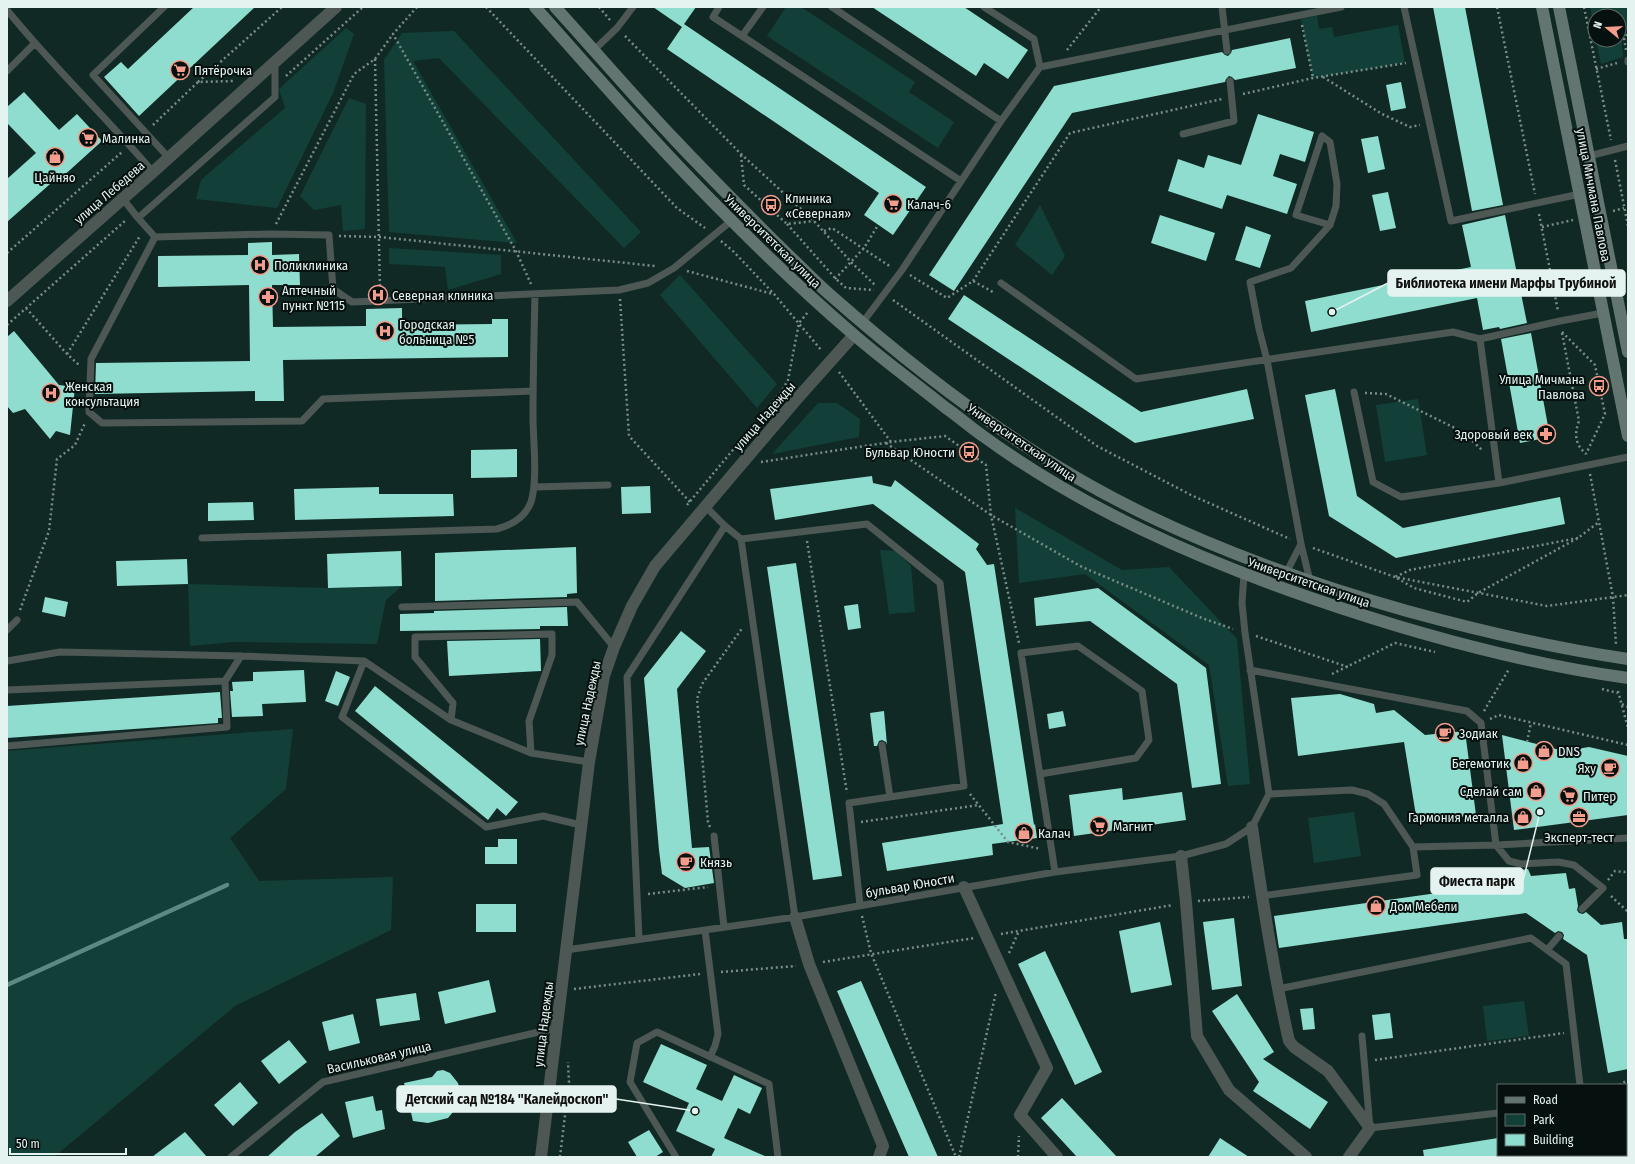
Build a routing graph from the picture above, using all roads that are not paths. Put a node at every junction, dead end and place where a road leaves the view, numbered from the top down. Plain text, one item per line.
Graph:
1 (164, 7) edge
2 (336, 7) edge
3 (535, 7) edge
4 (555, 7) edge
5 (633, 7) edge
6 (719, 7) edge
7 (763, 7) edge
8 (832, 7) edge
9 (984, 7) edge
10 (1222, 7) edge
11 (1341, 7) edge
12 (1404, 7) edge
13 (1542, 7) edge
14 (1559, 7) edge
15 (7, 10) edge
16 (1225, 30) junction
17 (742, 36) junction
18 (34, 44) junction
19 (594, 50) junction
20 (1227, 51) dead end
21 (583, 61) junction
22 (275, 62) junction
23 (1040, 67) junction
24 (7, 70) edge
25 (1230, 81) dead end
26 (1001, 121) junction
27 (1183, 134) dead end
28 (1628, 146) edge
29 (1589, 156) junction
30 (169, 158) junction
31 (1573, 160) junction
32 (153, 172) junction
33 (961, 182) junction
34 (1580, 194) junction
35 (123, 199) junction
36 (138, 218) junction
37 (731, 221) junction
38 (1330, 225) junction
39 (155, 237) junction
40 (1001, 283) road end
41 (535, 294) junction
42 (7, 301) edge
43 (1619, 309) junction
44 (1603, 313) junction
45 (863, 322) junction
46 (854, 335) junction
47 (1480, 339) junction
48 (1628, 352) edge
49 (1267, 360) junction
50 (533, 391) junction
51 (1354, 392) road end
52 (1628, 436) edge
53 (1628, 457) edge
54 (1499, 483) junction
55 (608, 485) dead end
56 (534, 487) junction
57 (703, 509) junction
58 (725, 526) junction
59 (202, 538) dead end
60 (741, 539) junction
61 (1298, 543) junction
62 (1250, 559) junction
63 (1286, 573) junction
64 (1244, 574) junction
65 (1310, 581) junction
66 (1281, 588) junction
67 (1305, 596) junction
68 (402, 606) dead end
69 (17, 620) road end
70 (7, 630) edge
71 (614, 647) junction
72 (242, 656) junction
73 (1628, 659) edge
74 (7, 660) edge
75 (364, 661) junction
76 (1250, 670) junction
77 (1628, 678) edge
78 (225, 681) junction
79 (7, 690) edge
80 (451, 720) junction
81 (882, 745) dead end
82 (7, 746) edge
83 (531, 754) junction
84 (589, 762) junction
85 (1040, 774) junction
86 (1269, 794) junction
87 (890, 797) junction
88 (581, 825) junction
89 (1252, 827) junction
90 (714, 836) road end
91 (1628, 838) edge
92 (1496, 845) junction
93 (1413, 847) junction
94 (1181, 856) junction
95 (1055, 872) junction
96 (964, 887) junction
97 (1261, 896) junction
98 (860, 905) junction
99 (1582, 909) dead end
100 (796, 917) junction
101 (724, 927) junction
102 (706, 930) junction
103 (1559, 936) dead end
104 (639, 939) junction
105 (566, 950) junction
106 (1547, 950) junction
107 (1278, 989) junction
108 (556, 1028) junction
109 (1362, 1036) dead end
110 (710, 1057) junction
111 (1580, 1084) edge
112 (1497, 1114) edge
113 (1370, 1128) junction
114 (231, 1157) edge
115 (541, 1157) edge
116 (676, 1157) edge
117 (778, 1157) edge
118 (879, 1157) edge
119 (1057, 1157) edge
120 (1306, 1157) edge
121 (1349, 1157) edge

1 - 30 lane
2 - 22 street, улица Лебедева
3 - 21 main road, Университетская улица
4 - 19 main road, Университетская улица
5 - 19 lane
6 - 17 lane
7 - 17 lane
8 - 26 lane
9 - 23 lane
10 - 16 lane
11 - 16 lane
12 - 34 lane
13 - 31 main road, улица Мичмана Павлова
14 - 29 main road, улица Мичмана Павлова
15 - 18 lane
16 - 20 lane
16 - 23 lane
17 - 33 lane
18 - 24 lane
18 - 32 lane
19 - 21 main road
19 - 45 main road, Университетская улица
21 - 37 main road, Университетская улица
22 - 30 street, улица Лебедева
22 - 36 lane
23 - 26 lane
25 - 27 lane
26 - 33 lane
28 - 29 lane
29 - 31 main road
29 - 43 main road, улица Мичмана Павлова
30 - 32 street, улица Лебедева
31 - 34 main road, улица Мичмана Павлова
32 - 35 street, улица Лебедева
33 - 45 lane
34 - 44 main road, улица Мичмана Павлова
35 - 36 lane
35 - 42 street, улица Лебедева
36 - 39 lane
37 - 41 lane
37 - 46 main road, Университетская улица
38 - 38 lane
38 - 49 lane
39 - 41 lane
39 - 50 lane
40 - 49 lane
41 - 50 lane
43 - 44 main road
43 - 48 main road, улица Мичмана Павлова
44 - 47 lane
44 - 52 main road, улица Мичмана Павлова
45 - 46 main road
45 - 62 main road, Университетская улица
46 - 57 street, улица Надежды
46 - 64 main road, Университетская улица
47 - 49 lane
47 - 54 lane
49 - 61 lane
50 - 56 lane
51 - 54 lane
53 - 54 lane
55 - 56 lane
56 - 59 lane
57 - 58 lane
57 - 71 street, улица Надежды
58 - 60 lane
58 - 104 lane
60 - 87 lane
60 - 100 lane
61 - 63 lane
61 - 65 lane
62 - 63 main road, Университетская улица
62 - 64 main road
63 - 65 main road, Университетская улица
63 - 66 main road
64 - 66 main road, Университетская улица
64 - 76 lane
65 - 67 main road
65 - 73 main road, Университетская улица
66 - 67 main road, Университетская улица
67 - 77 main road, Университетская улица
68 - 71 lane
69 - 70 lane
71 - 84 street, улица Надежды
72 - 74 lane
72 - 75 lane
72 - 78 lane
75 - 80 lane
75 - 88 lane
76 - 86 lane
76 - 92 lane
78 - 79 lane
78 - 82 lane
80 - 83 lane
80 - 83 lane
81 - 87 lane
83 - 84 lane
84 - 88 street, улица Надежды
85 - 85 lane
85 - 95 lane
86 - 89 lane
86 - 93 lane
87 - 98 lane
88 - 105 street, улица Надежды
89 - 94 lane, бульвар Юности
89 - 97 street
90 - 101 lane
91 - 92 lane
92 - 93 lane
92 - 99 lane
93 - 97 lane
94 - 95 lane, бульвар Юности
94 - 120 street
95 - 96 lane, бульвар Юности
96 - 98 lane, бульвар Юности
96 - 119 street
97 - 107 street
98 - 100 lane, бульвар Юности
100 - 101 lane, бульвар Юности
100 - 118 street
101 - 102 lane, бульвар Юности
102 - 104 lane, бульвар Юности
102 - 110 lane
103 - 106 lane
104 - 105 lane, бульвар Юности
105 - 108 street, улица Надежды
106 - 107 lane
106 - 111 lane
107 - 113 street
108 - 114 lane, Васильковая улица
108 - 115 street, улица Надежды
109 - 113 lane
110 - 116 lane
110 - 117 lane
112 - 113 lane
113 - 121 street

